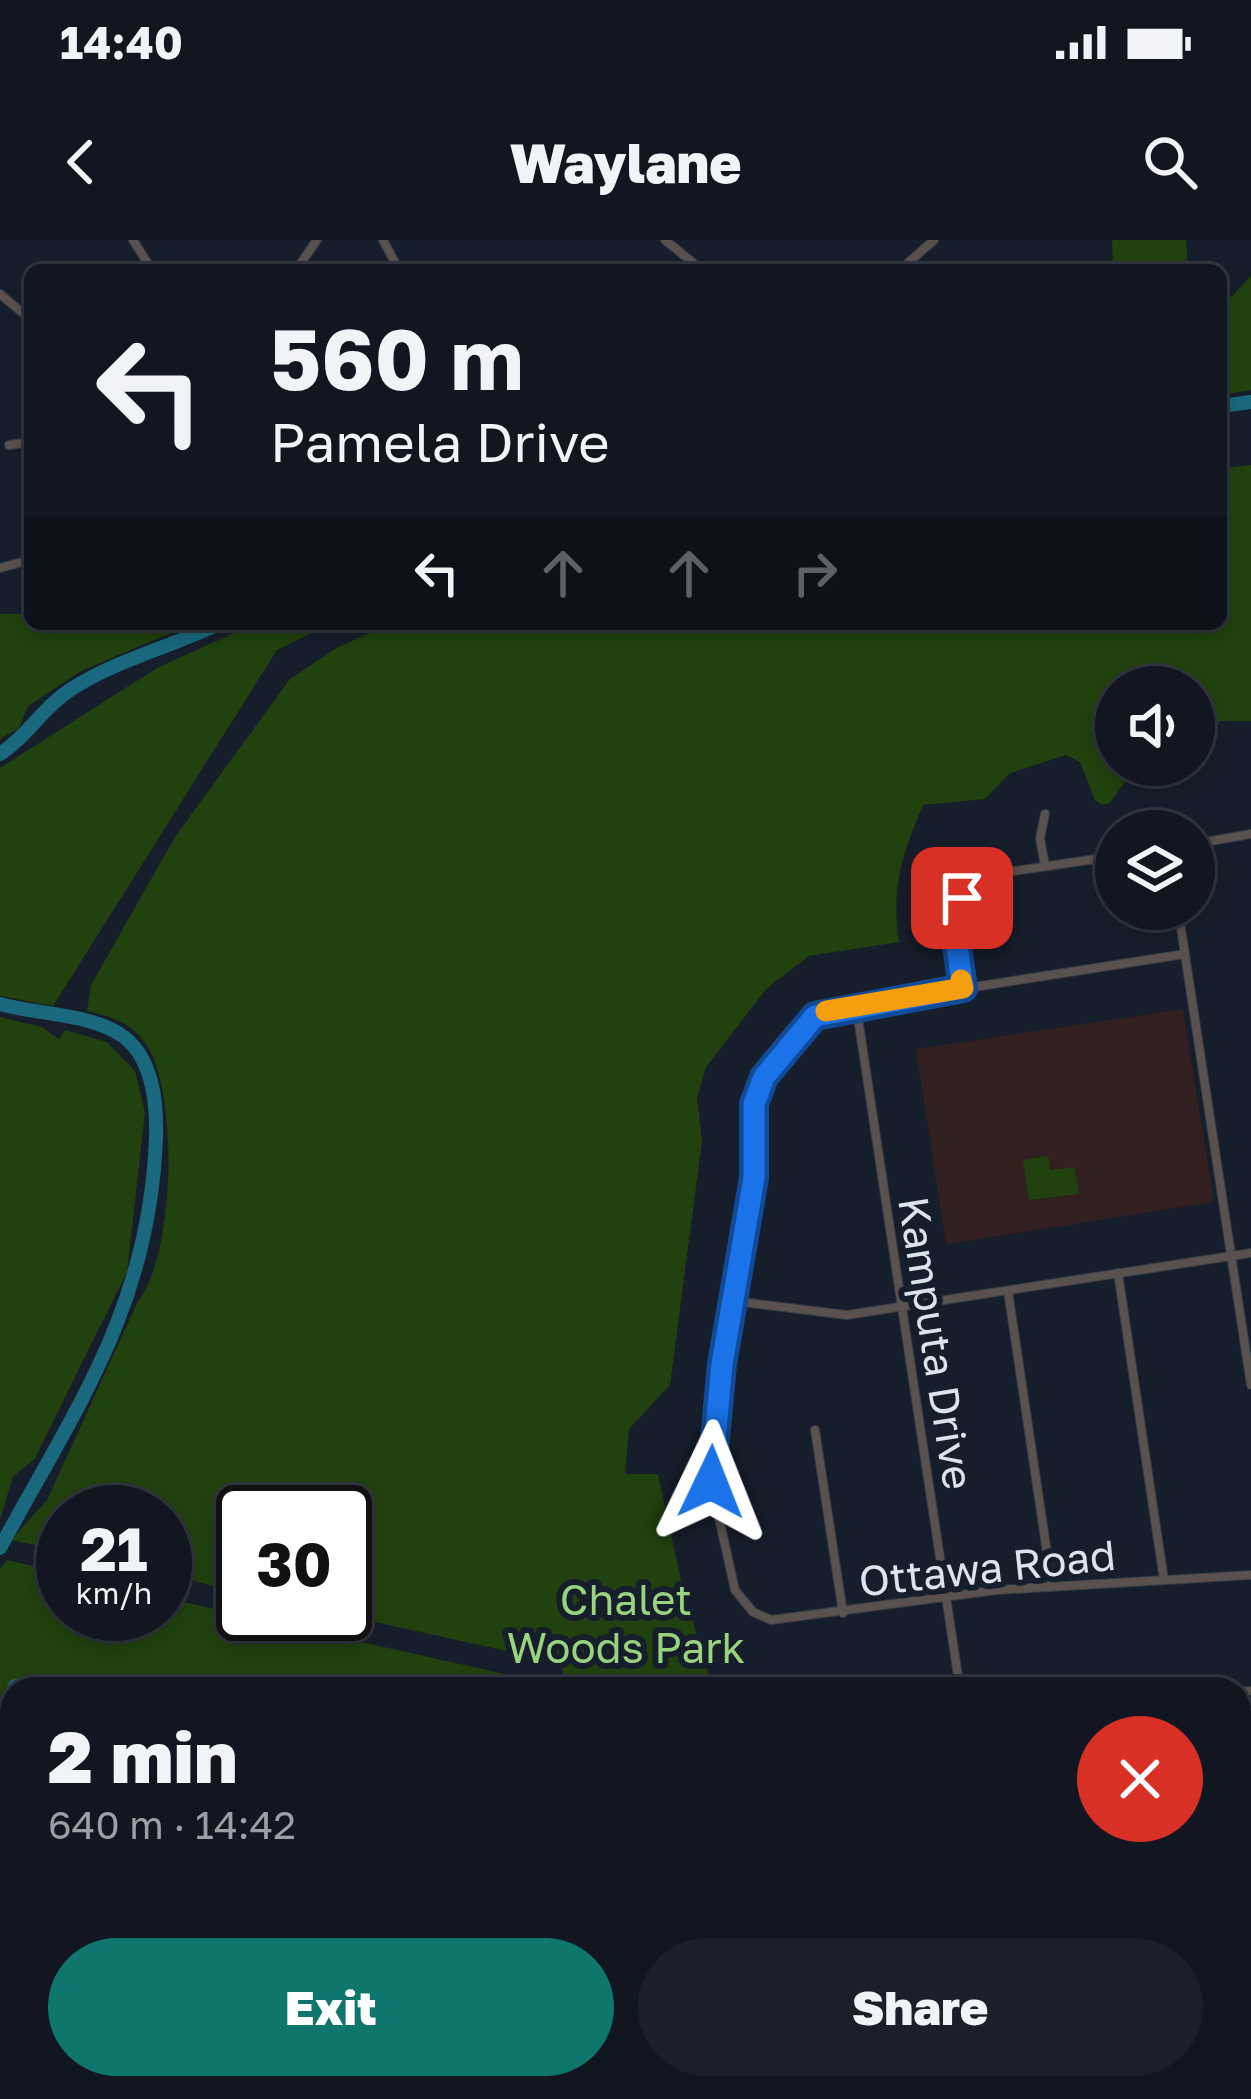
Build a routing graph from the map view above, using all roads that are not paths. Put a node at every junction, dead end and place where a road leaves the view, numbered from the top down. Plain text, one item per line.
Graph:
1 (665, 240) edge
2 (934, 240) edge
3 (695, 264) edge
4 (907, 264) edge
5 (0, 294) edge
6 (24, 315) edge
7 (24, 443) edge
8 (9, 445) dead end
9 (1046, 814) dead end
10 (1251, 834) edge
11 (1215, 840) edge
12 (1095, 859) edge
13 (1045, 866) junction
14 (1181, 930) edge
15 (1185, 954) junction
16 (963, 988) junction
17 (856, 1005) junction
18 (1251, 1253) edge
19 (1231, 1256) junction
20 (1118, 1274) junction
21 (1008, 1291) junction
22 (733, 1300) junction
23 (902, 1307) junction
24 (1251, 1385) edge
25 (814, 1430) dead end
26 (1251, 1575) edge
27 (1164, 1580) junction
28 (1052, 1586) junction
29 (946, 1597) junction
30 (843, 1613) junction
31 (958, 1677) edge

1 - 3 street
2 - 4 street
5 - 6 street
7 - 8 street
9 - 13 street
10 - 11 street
12 - 13 street
13 - 16 street
14 - 15 street
15 - 16 street
15 - 19 street
16 - 17 street
17 - 22 street
17 - 23 street, Kamputa Drive
18 - 19 street
19 - 20 street
19 - 24 street
20 - 21 street
20 - 27 street
21 - 23 street
21 - 28 street
22 - 23 street
22 - 30 street, Ottawa Road
23 - 29 street, Kamputa Drive
25 - 30 street
26 - 27 street, Ottawa Road
27 - 28 street, Ottawa Road
28 - 29 street, Ottawa Road
29 - 30 street, Ottawa Road
29 - 31 street, Kamputa Drive

